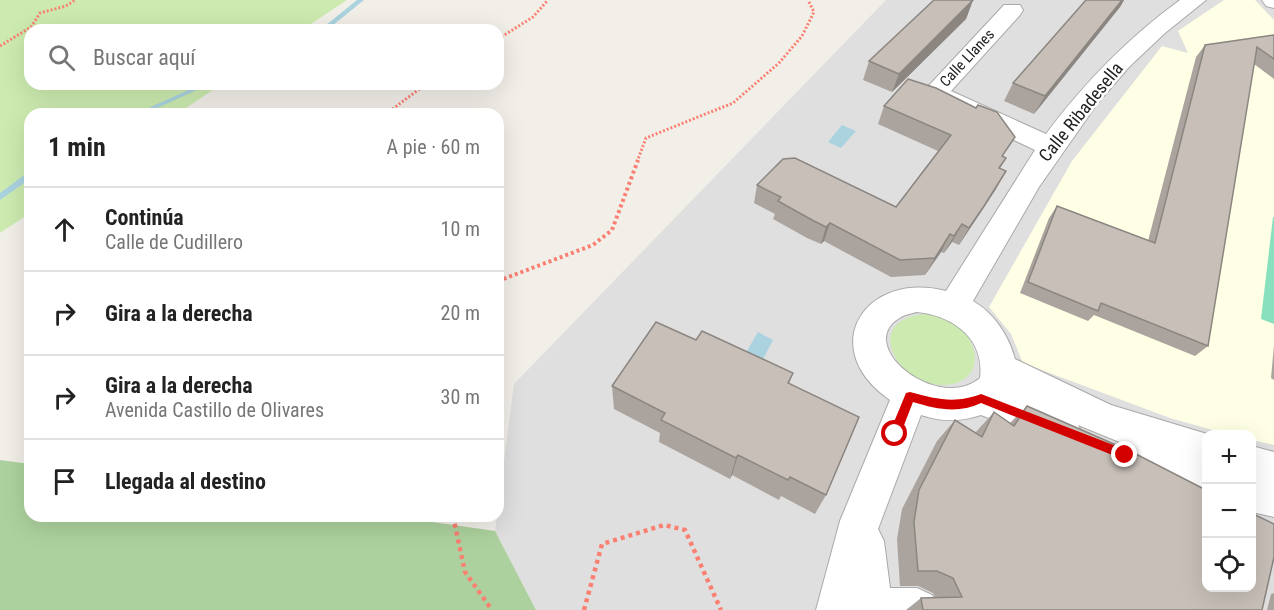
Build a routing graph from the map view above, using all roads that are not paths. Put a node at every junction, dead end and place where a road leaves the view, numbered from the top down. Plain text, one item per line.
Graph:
1 (1195, 0) edge
2 (1012, 10) dead end
3 (1049, 147) junction
4 (953, 307) junction
5 (990, 383) junction
6 (910, 396) junction
7 (1202, 451) edge
8 (1256, 465) edge
9 (1274, 470) edge
10 (1202, 481) edge
11 (1256, 494) edge
12 (1274, 498) edge
13 (860, 521) junction
14 (838, 610) edge
15 (871, 610) edge
16 (917, 610) edge

1 - 3 street, Calle Ribadesella
2 - 3 street, Calle Llanes
3 - 4 street, Calle Ribadesella
4 - 5 street
4 - 6 street
5 - 6 street
5 - 7 street
5 - 10 street
6 - 13 street
8 - 9 street
11 - 12 street
13 - 14 street
13 - 15 street
15 - 16 street

